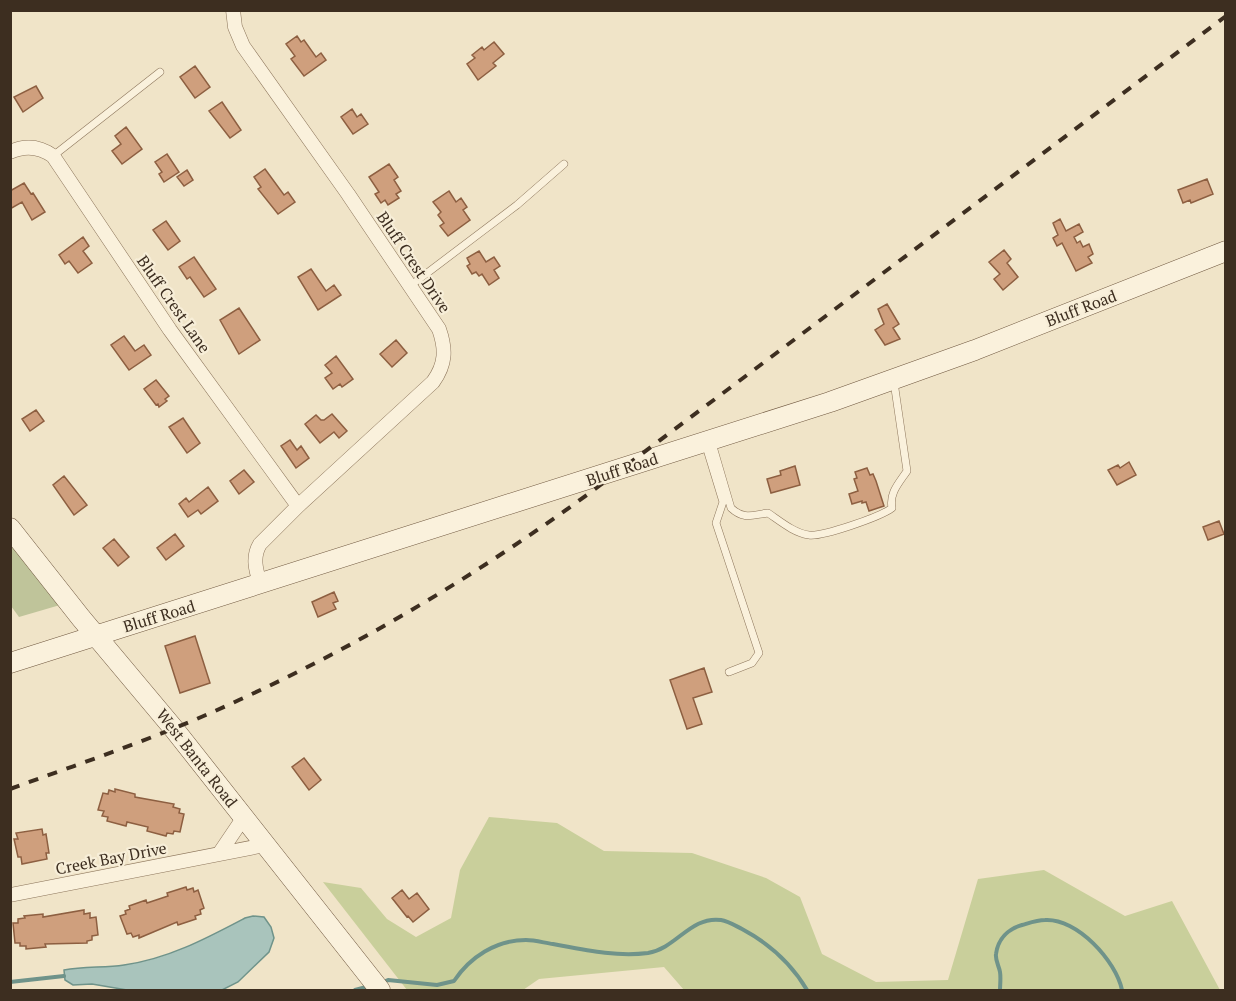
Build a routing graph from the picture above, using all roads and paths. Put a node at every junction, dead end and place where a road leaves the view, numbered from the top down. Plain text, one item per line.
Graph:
1 (233, 10) edge
2 (160, 72) dead end
3 (10, 152) edge
4 (52, 156) junction
5 (564, 164) dead end
6 (1226, 251) edge
7 (410, 286) junction
8 (893, 380) junction
9 (708, 442) junction
10 (298, 506) junction
11 (10, 528) edge
12 (260, 584) junction
13 (97, 635) junction
14 (10, 663) edge
15 (729, 672) dead end
16 (244, 818) junction
17 (265, 845) junction
18 (219, 854) junction
19 (10, 895) edge
20 (380, 990) edge

1 - 7 street, Bluff Crest Drive
2 - 4 lane
3 - 4 street
4 - 10 street, Bluff Crest Lane
5 - 7 lane
6 - 8 main road, Bluff Road
7 - 10 street, Bluff Crest Drive
8 - 9 main road, Bluff Road
8 - 9 lane
9 - 12 main road, Bluff Road
9 - 15 lane
10 - 12 street, Bluff Crest Drive
11 - 13 main road, West Banta Road
12 - 13 main road, Bluff Road
13 - 14 main road, Bluff Road
13 - 16 main road, West Banta Road
16 - 17 main road, West Banta Road
16 - 18 street
17 - 18 street, Creek Bay Drive
17 - 20 main road, West Banta Road
18 - 19 street, Creek Bay Drive

